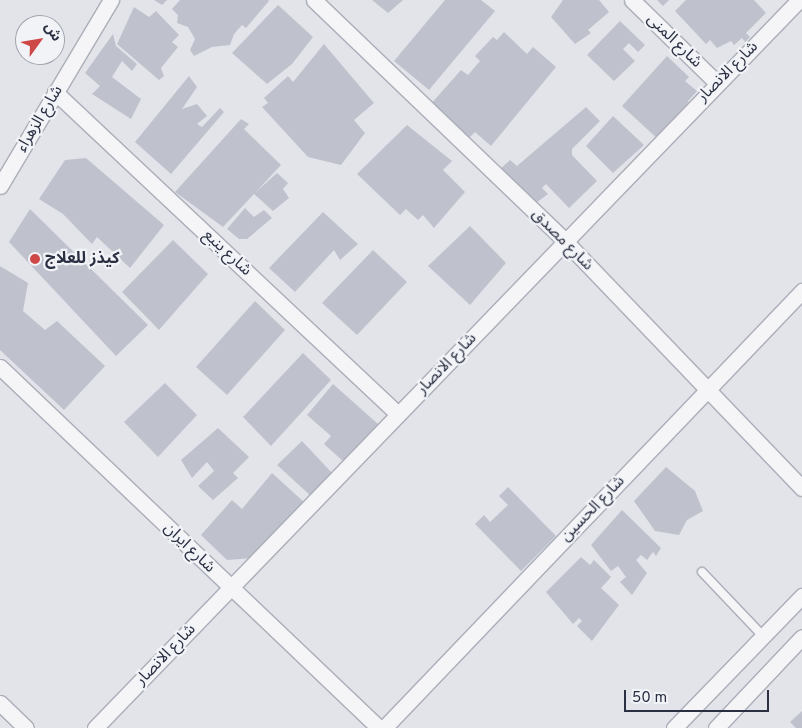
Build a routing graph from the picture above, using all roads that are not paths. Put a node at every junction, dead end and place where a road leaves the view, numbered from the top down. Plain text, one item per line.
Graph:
1 (111, 0) edge
2 (314, 0) edge
3 (632, 0) edge
4 (800, 0) edge
5 (716, 83) junction
6 (56, 92) junction
7 (0, 186) edge
8 (566, 242) junction
9 (802, 291) edge
10 (0, 367) edge
11 (707, 389) junction
12 (398, 414) junction
13 (802, 488) edge
14 (702, 572) dead end
15 (231, 587) junction
16 (802, 596) edge
17 (763, 636) junction
18 (802, 637) edge
19 (0, 703) edge
20 (26, 728) edge
21 (95, 728) edge
22 (379, 728) edge
23 (384, 728) edge
24 (674, 728) edge
25 (716, 728) edge

1 - 6 street, شارع الزهراء
2 - 8 street, شارع مصدق
3 - 5 street, شارع المنى
4 - 5 street, شارع الانصار
5 - 8 street, شارع الانصار
6 - 7 street, شارع الزهراء
6 - 12 street, شارع ينبع
8 - 11 street, شارع مصدق
8 - 12 street, شارع الانصار
9 - 11 street, شارع الحسين
10 - 15 street, شارع ايران
11 - 13 street, شارع مصدق
11 - 23 street, شارع الحسين
12 - 15 street, شارع الانصار
14 - 17 lane
15 - 21 street, شارع الانصار
15 - 22 street, شارع ايران
16 - 17 street
17 - 24 street
18 - 25 street
19 - 20 street

